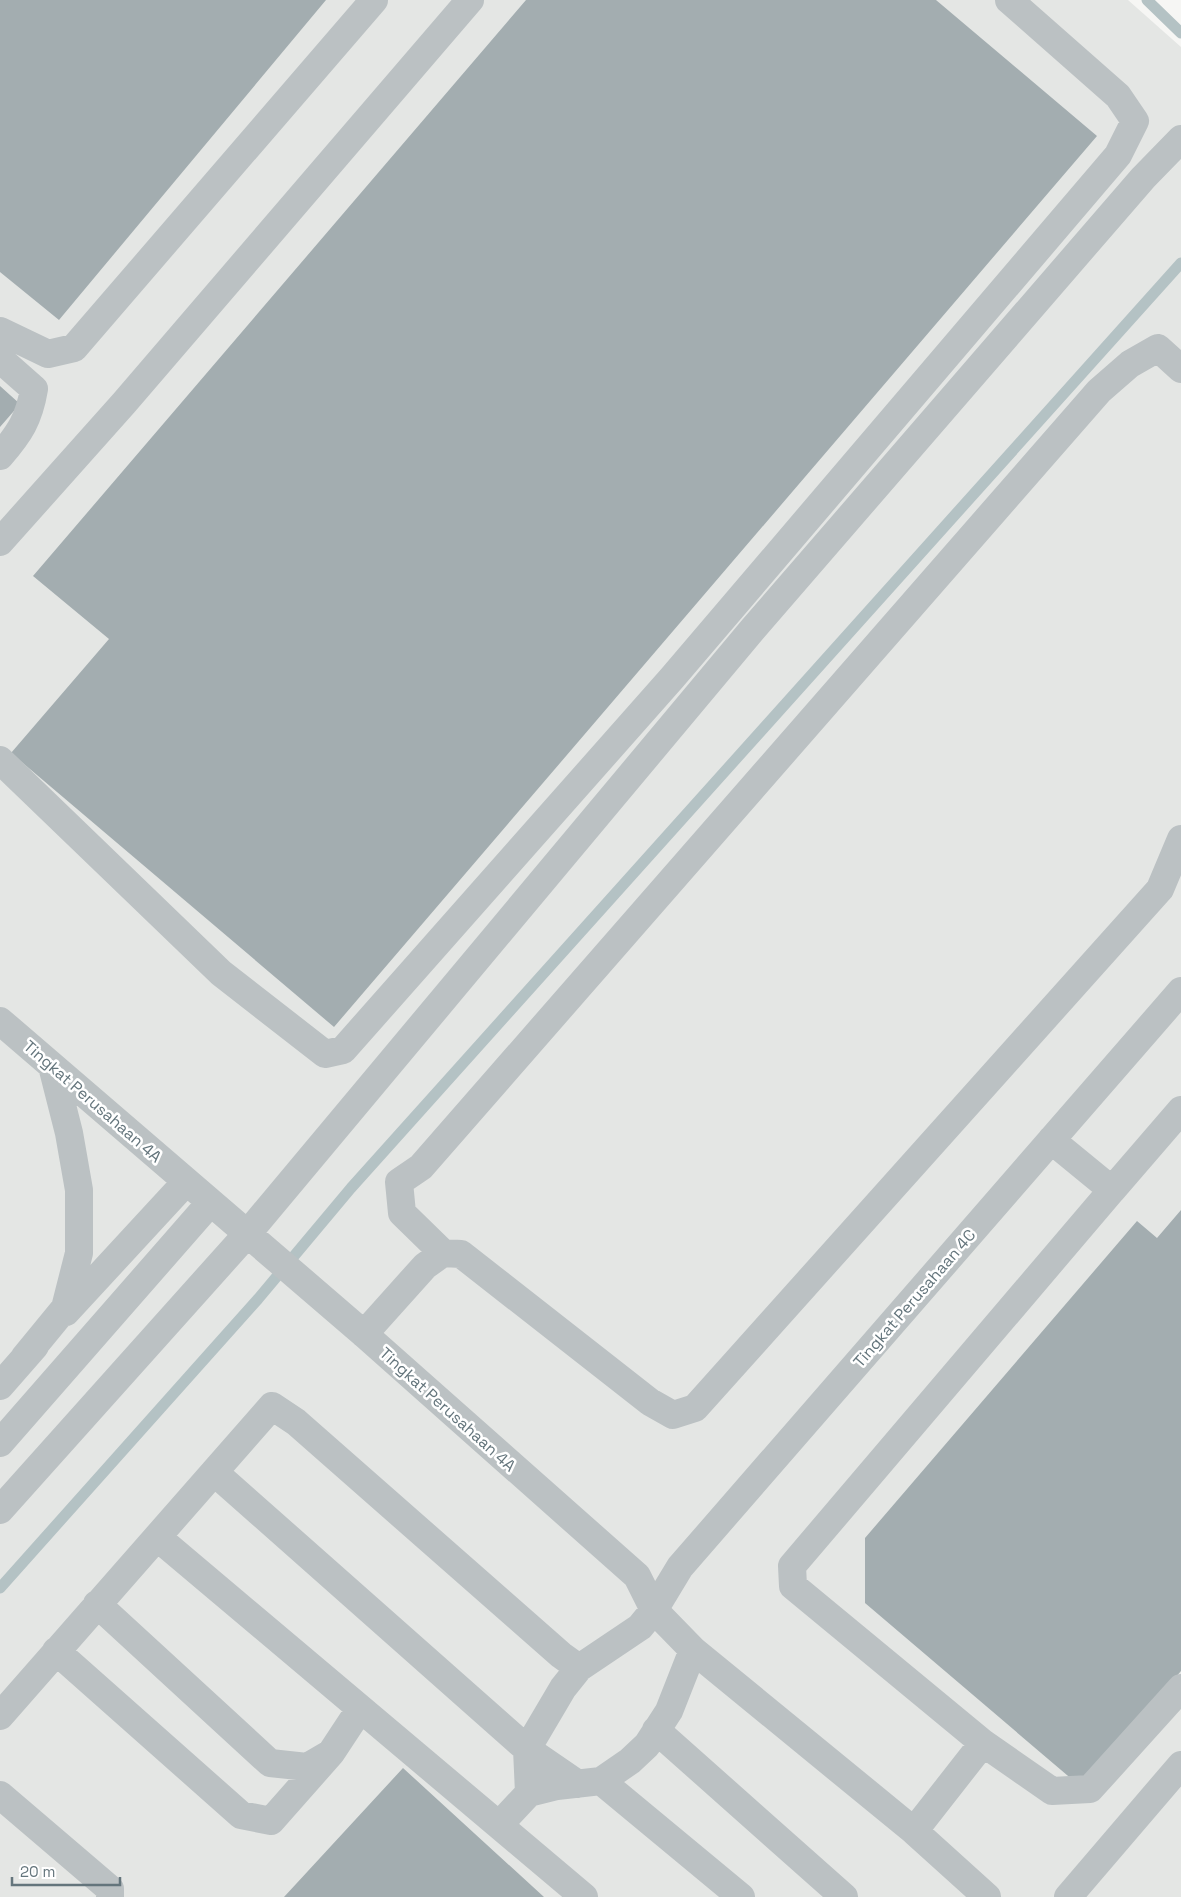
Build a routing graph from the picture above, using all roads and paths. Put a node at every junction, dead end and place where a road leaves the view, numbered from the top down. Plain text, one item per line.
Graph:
1 (374, 0) edge
2 (470, 0) edge
3 (1009, 0) edge
4 (1181, 140) edge
5 (0, 331) edge
6 (0, 359) edge
7 (1181, 370) edge
8 (0, 456) edge
9 (0, 542) edge
10 (0, 760) edge
11 (1181, 839) edge
12 (1181, 991) edge
13 (0, 1021) edge
14 (52, 1066) junction
15 (1181, 1110) edge
16 (1051, 1140) junction
17 (186, 1182) junction
18 (1112, 1190) junction
19 (210, 1203) junction
20 (248, 1233) junction
21 (443, 1253) junction
22 (364, 1334) junction
23 (24, 1358) junction
24 (0, 1386) edge
25 (0, 1442) edge
26 (214, 1472) junction
27 (0, 1510) edge
28 (157, 1537) junction
29 (96, 1604) junction
30 (654, 1610) junction
31 (693, 1650) junction
32 (56, 1651) junction
33 (578, 1668) junction
34 (1181, 1688) edge
35 (360, 1709) junction
36 (0, 1716) edge
37 (656, 1730) junction
38 (983, 1743) junction
39 (527, 1749) junction
40 (331, 1753) junction
41 (1181, 1765) edge
42 (589, 1782) junction
43 (529, 1793) junction
44 (0, 1795) edge
45 (499, 1825) junction
46 (914, 1831) junction
47 (110, 1897) edge
48 (584, 1897) edge
49 (742, 1897) edge
50 (844, 1897) edge
51 (987, 1897) edge
52 (1068, 1897) edge

1 - 5 street
2 - 9 street
3 - 10 street
4 - 20 street
6 - 8 street
7 - 21 street
11 - 21 street
12 - 16 street, Tingkat Perusahaan 4C
13 - 14 street, Tingkat Perusahaan 4A
14 - 17 street, Tingkat Perusahaan 4A
14 - 23 street
15 - 18 street
16 - 18 street
16 - 30 street, Tingkat Perusahaan 4C
17 - 19 street, Tingkat Perusahaan 4A
17 - 23 street
18 - 38 street
19 - 20 street, Tingkat Perusahaan 4A
19 - 25 street
20 - 22 street, Tingkat Perusahaan 4A
20 - 27 street
21 - 22 street
22 - 30 street, Tingkat Perusahaan 4A
23 - 24 street
26 - 28 street
26 - 33 street
26 - 39 street
28 - 29 street
28 - 35 street
29 - 32 street
29 - 40 street
30 - 31 street, Tingkat Perusahaan 4A
30 - 33 street, Tingkat Perusahaan 4C
31 - 37 street
31 - 46 street, Tingkat Perusahaan 4A
32 - 36 street
32 - 40 street
33 - 39 street
34 - 38 street
35 - 40 street
35 - 45 street
37 - 42 street
37 - 50 street
38 - 46 street
39 - 42 street
39 - 43 street
41 - 52 street
42 - 43 street
42 - 49 street
43 - 45 street
44 - 47 street
45 - 48 street
46 - 51 street, Tingkat Perusahaan 4A

